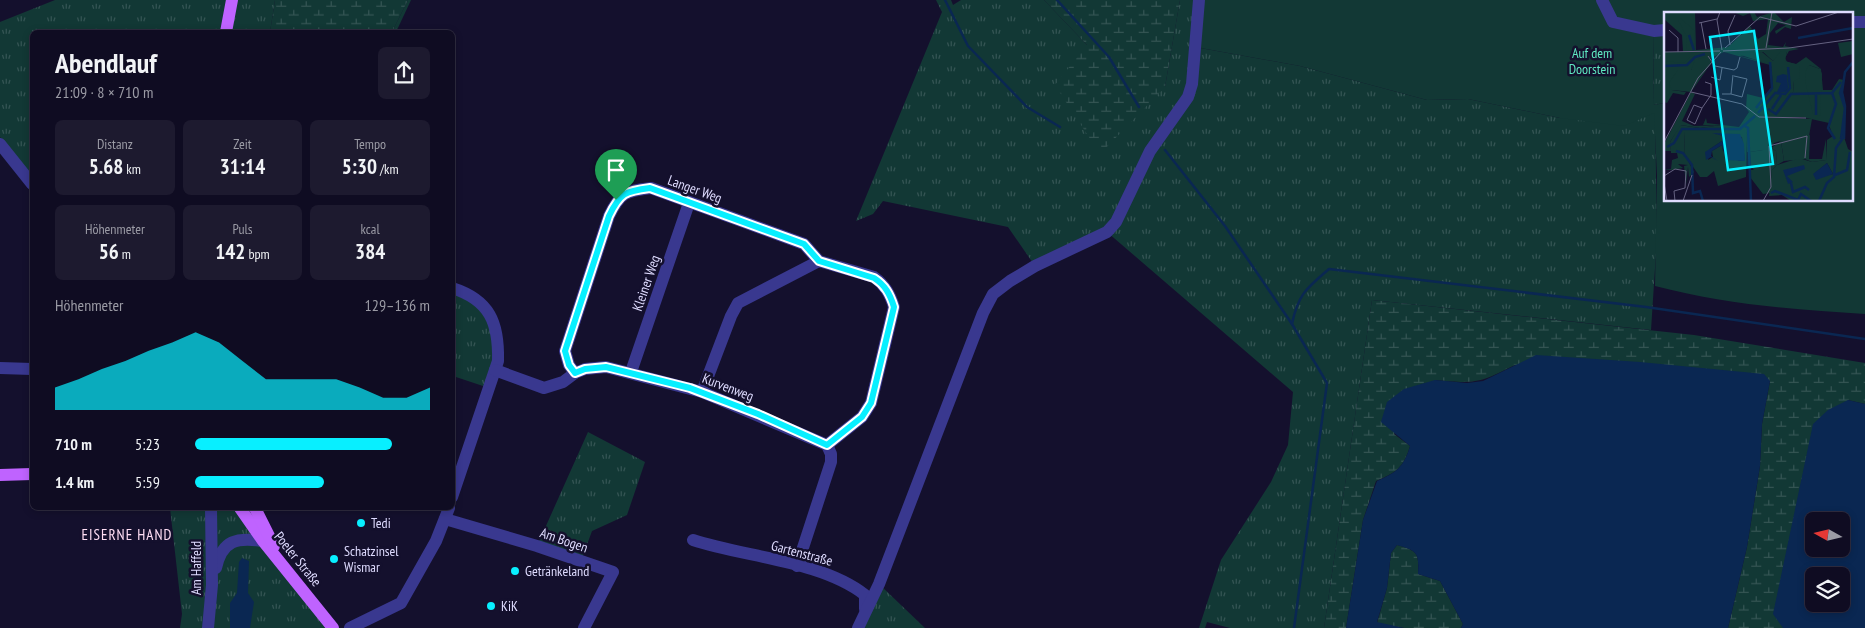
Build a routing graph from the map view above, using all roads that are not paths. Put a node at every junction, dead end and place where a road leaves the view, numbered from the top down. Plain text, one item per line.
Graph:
1 (232, 0) edge
2 (1199, 0) edge
3 (1602, 0) edge
4 (1852, 22) edge
5 (1865, 22) edge
6 (226, 30) edge
7 (1664, 30) edge
8 (0, 144) edge
9 (30, 182) edge
10 (690, 203) junction
11 (819, 261) junction
12 (455, 290) edge
13 (0, 368) edge
14 (30, 369) edge
15 (495, 370) junction
16 (630, 372) junction
17 (575, 373) junction
18 (702, 392) junction
19 (827, 445) junction
20 (30, 474) edge
21 (0, 476) edge
22 (455, 488) edge
23 (211, 510) edge
24 (241, 510) edge
25 (256, 510) edge
26 (447, 513) edge
27 (693, 540) dead end
28 (263, 541) junction
29 (280, 559) junction
30 (797, 566) junction
31 (212, 585) junction
32 (866, 609) junction
33 (208, 628) edge
34 (334, 628) edge
35 (350, 628) edge
36 (584, 628) edge
37 (858, 628) edge

1 - 6 main road
2 - 32 street
3 - 7 street
4 - 5 street
8 - 9 street
10 - 11 street, Langer Weg
10 - 16 street, Kleiner Weg
10 - 17 street, Langer Weg
11 - 18 street
11 - 19 street, Langer Weg
12 - 15 street
13 - 14 street
15 - 17 street, Kurvenweg
15 - 22 street
16 - 17 street, Kurvenweg
16 - 18 street, Kurvenweg
18 - 19 street, Kurvenweg
19 - 30 street
20 - 21 main road
23 - 31 street, Am Haffeld
24 - 28 main road, Poeler Straße
25 - 29 main road
26 - 35 street
26 - 36 street, Am Bogen
27 - 30 street, Gartenstraße
28 - 29 main road, Poeler Straße
28 - 31 street
29 - 34 main road, Poeler Straße
30 - 32 street, Gartenstraße
31 - 33 street, Am Haffeld
32 - 37 street

